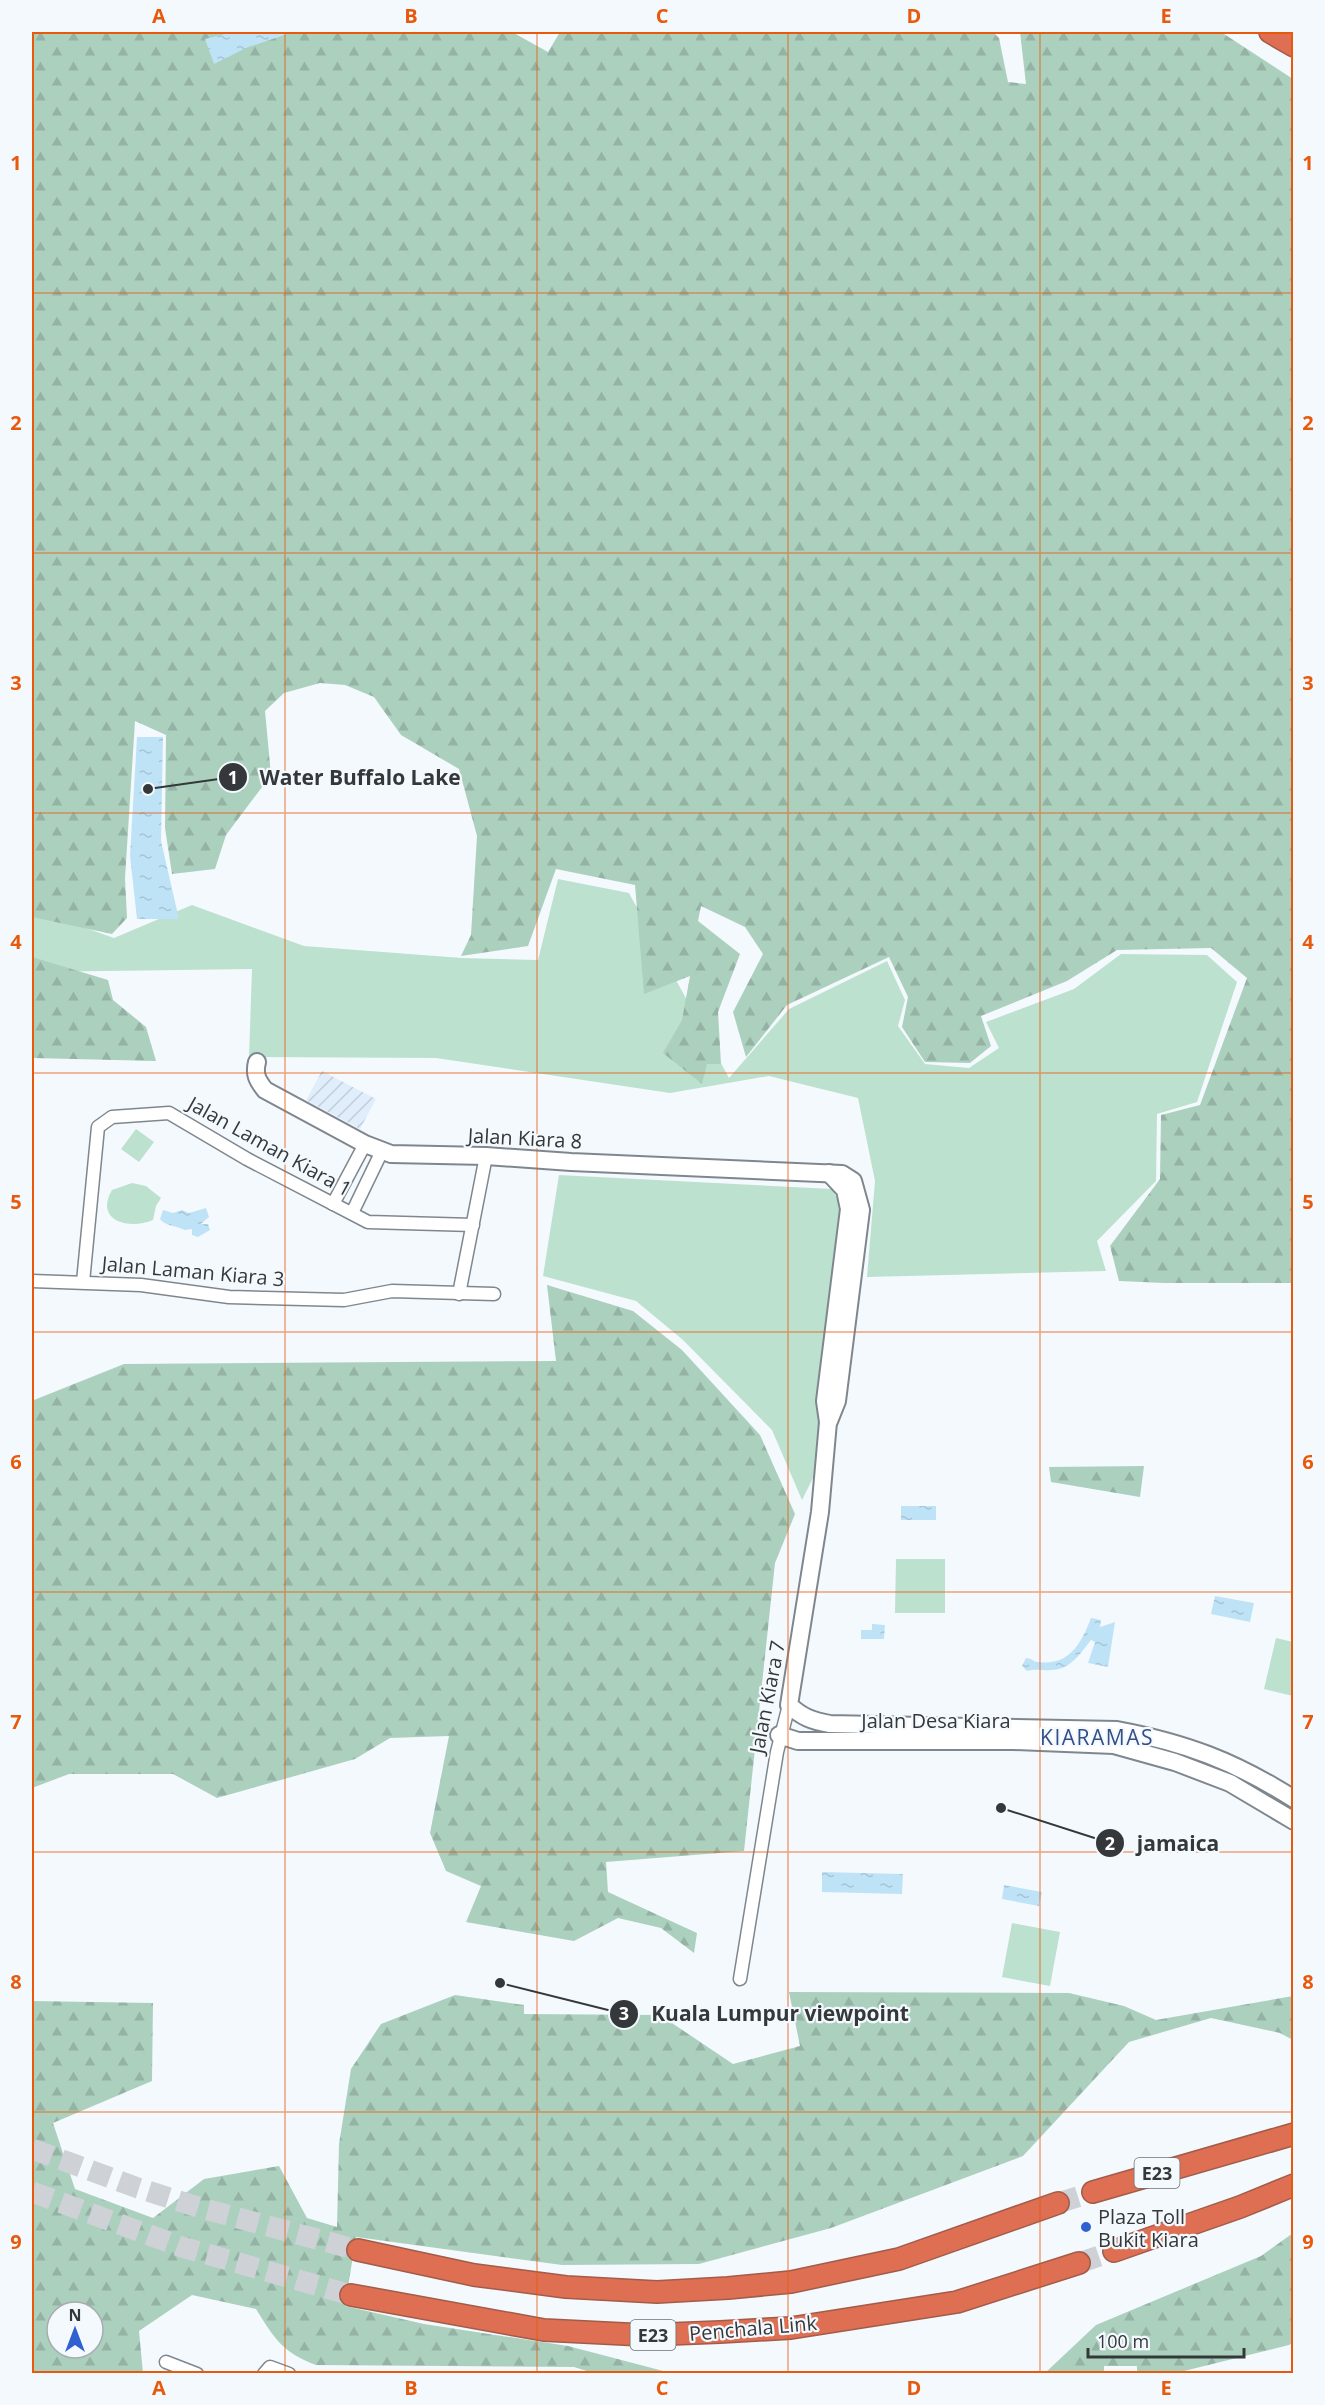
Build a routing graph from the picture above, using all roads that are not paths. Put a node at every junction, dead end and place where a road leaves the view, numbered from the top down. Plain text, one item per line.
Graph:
1 (1270, 32) edge
2 (1293, 46) edge
3 (257, 1062) dead end
4 (365, 1144) junction
5 (382, 1151) junction
6 (486, 1156) junction
7 (333, 1204) junction
8 (352, 1213) junction
9 (473, 1225) junction
10 (32, 1281) edge
11 (83, 1282) junction
12 (459, 1294) junction
13 (494, 1294) dead end
14 (828, 1422) joint
15 (789, 1706) junction
16 (780, 1735) junction
17 (1293, 1799) edge
18 (1293, 1821) edge
19 (740, 1979) dead end
20 (1293, 2134) edge
21 (1293, 2185) edge
22 (1093, 2192) tunnel mouth
23 (1058, 2203) tunnel mouth
24 (358, 2250) tunnel mouth
25 (1114, 2252) tunnel mouth
26 (1079, 2263) tunnel mouth
27 (351, 2295) tunnel mouth
28 (166, 2362) dead end
29 (196, 2373) edge
30 (264, 2373) edge
31 (290, 2373) edge

1 - 2 highway
3 - 4 street, Jalan Kiara 8
4 - 5 street, Jalan Kiara 8
4 - 7 street
5 - 6 street, Jalan Kiara 8
5 - 8 street
6 - 9 street
6 - 14 street, Jalan Kiara 8
7 - 8 street, Jalan Laman Kiara 1
7 - 11 street, Jalan Laman Kiara 1
8 - 9 street, Jalan Laman Kiara 1
9 - 12 street
10 - 11 street, Jalan Laman Kiara 3
11 - 12 street, Jalan Laman Kiara 3
12 - 13 street, Jalan Laman Kiara 3
14 - 15 street, Jalan Kiara 7
15 - 16 street, Jalan Kiara 7
15 - 17 street, Jalan Desa Kiara
16 - 18 street, Jalan Desa Kiara
16 - 19 street, Jalan Kiara 7
20 - 22 highway, E23
21 - 25 highway
23 - 24 highway, E23
26 - 27 highway, Penchala Link / E23
28 - 29 street
30 - 31 street

